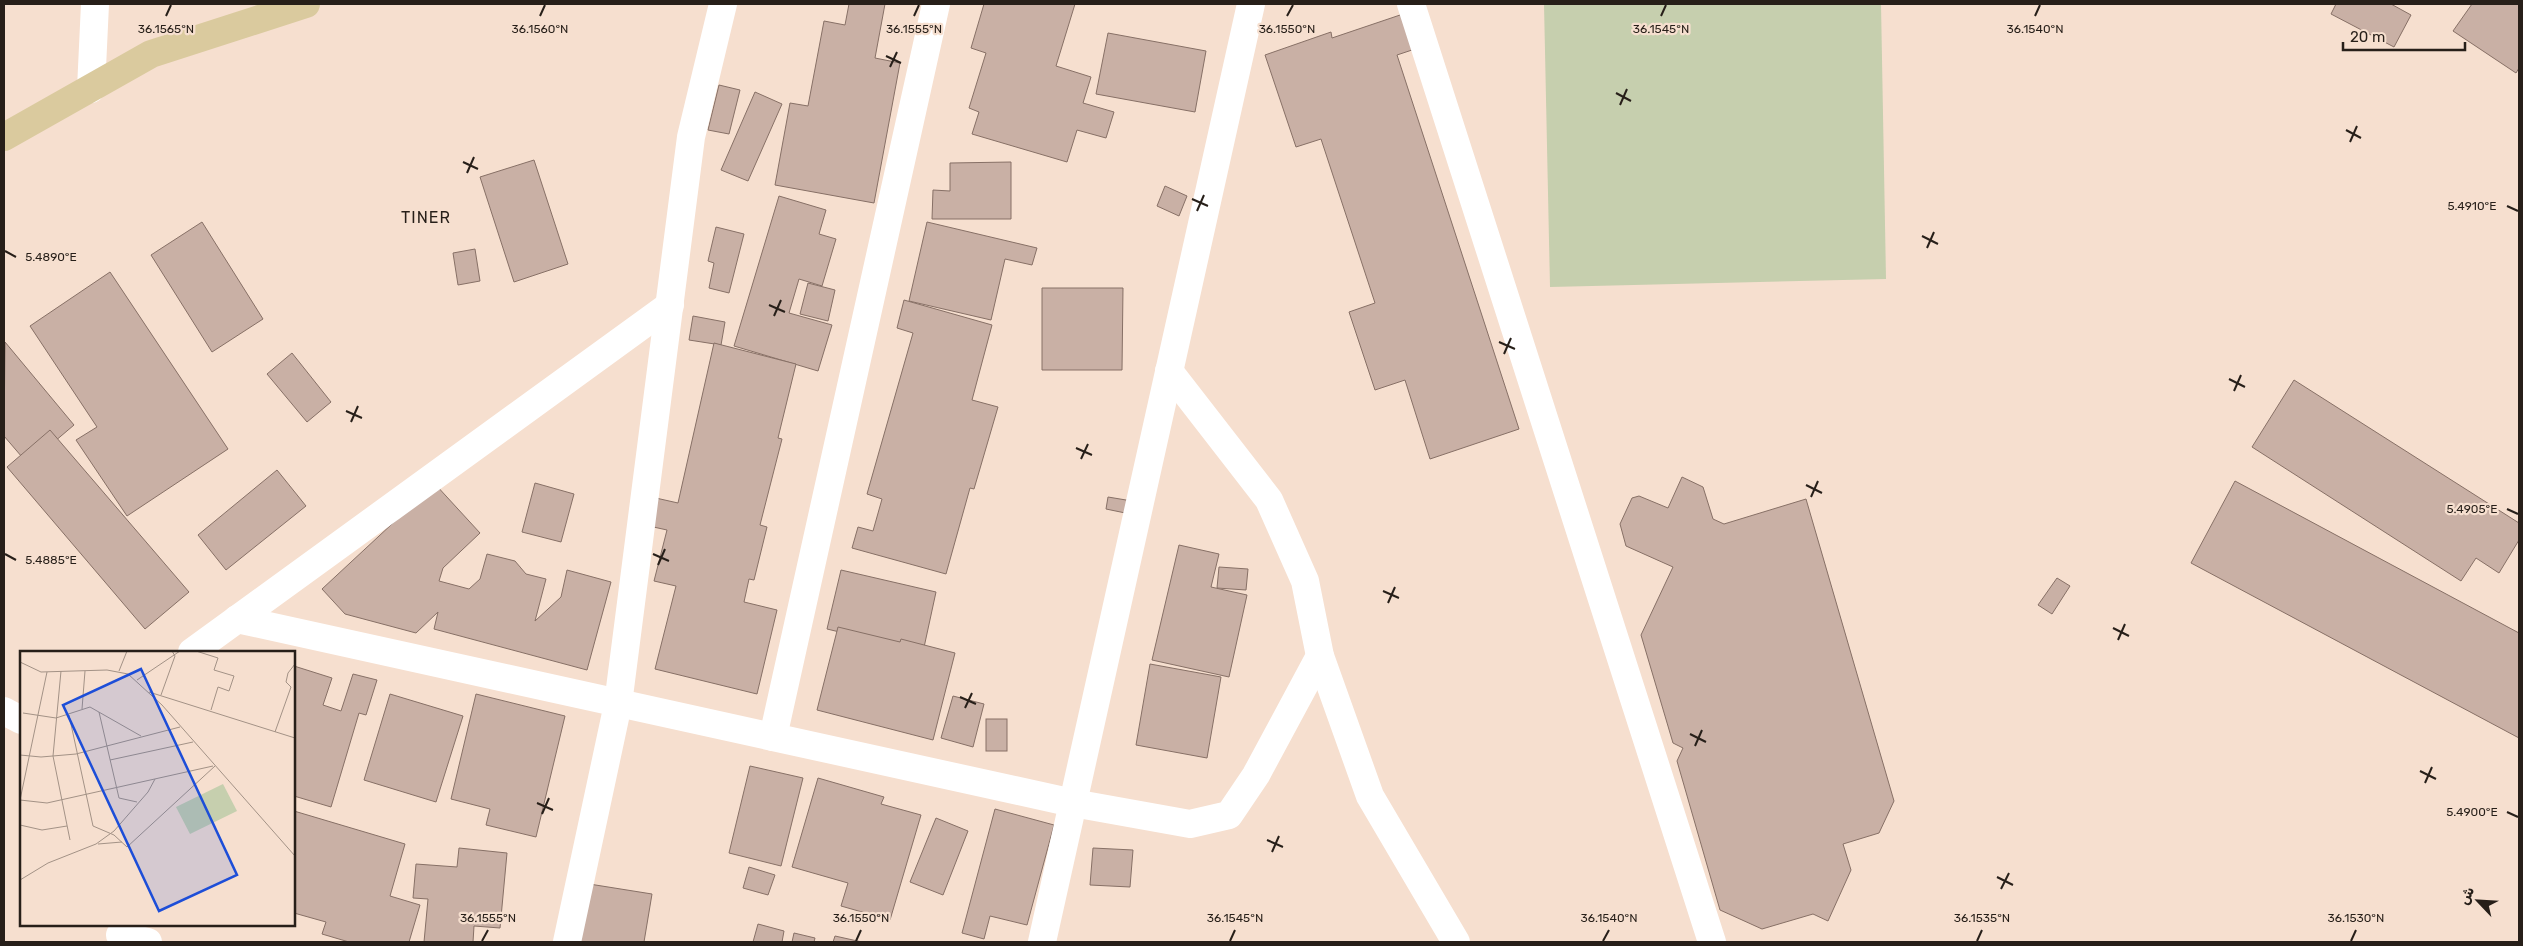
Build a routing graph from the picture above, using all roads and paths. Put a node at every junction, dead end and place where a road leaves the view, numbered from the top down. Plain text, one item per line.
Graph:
1 (95, 4) edge
2 (306, 4) edge
3 (723, 4) edge
4 (936, 4) edge
5 (1250, 4) edge
6 (1412, 4) edge
7 (273, 10) edge
8 (91, 89) junction
9 (4, 137) edge
10 (670, 305) junction
11 (1169, 371) junction
12 (237, 619) junction
13 (193, 651) edge
14 (1320, 656) junction
15 (618, 704) junction
16 (4, 711) edge
17 (20, 719) edge
18 (773, 737) junction
19 (1073, 803) junction
20 (120, 934) edge
21 (148, 942) edge
22 (568, 942) edge
23 (1042, 942) edge
24 (1456, 942) edge
25 (1712, 942) edge

1 - 8 street
2 - 7 main road
3 - 10 street
4 - 18 street
5 - 11 street
6 - 25 street
7 - 8 main road
8 - 9 main road
10 - 12 street
10 - 15 street
11 - 14 street
11 - 19 street
12 - 13 street
12 - 15 street
14 - 19 street
14 - 24 street
15 - 18 street
15 - 22 street
16 - 17 street
18 - 19 street
19 - 23 street
20 - 21 street

